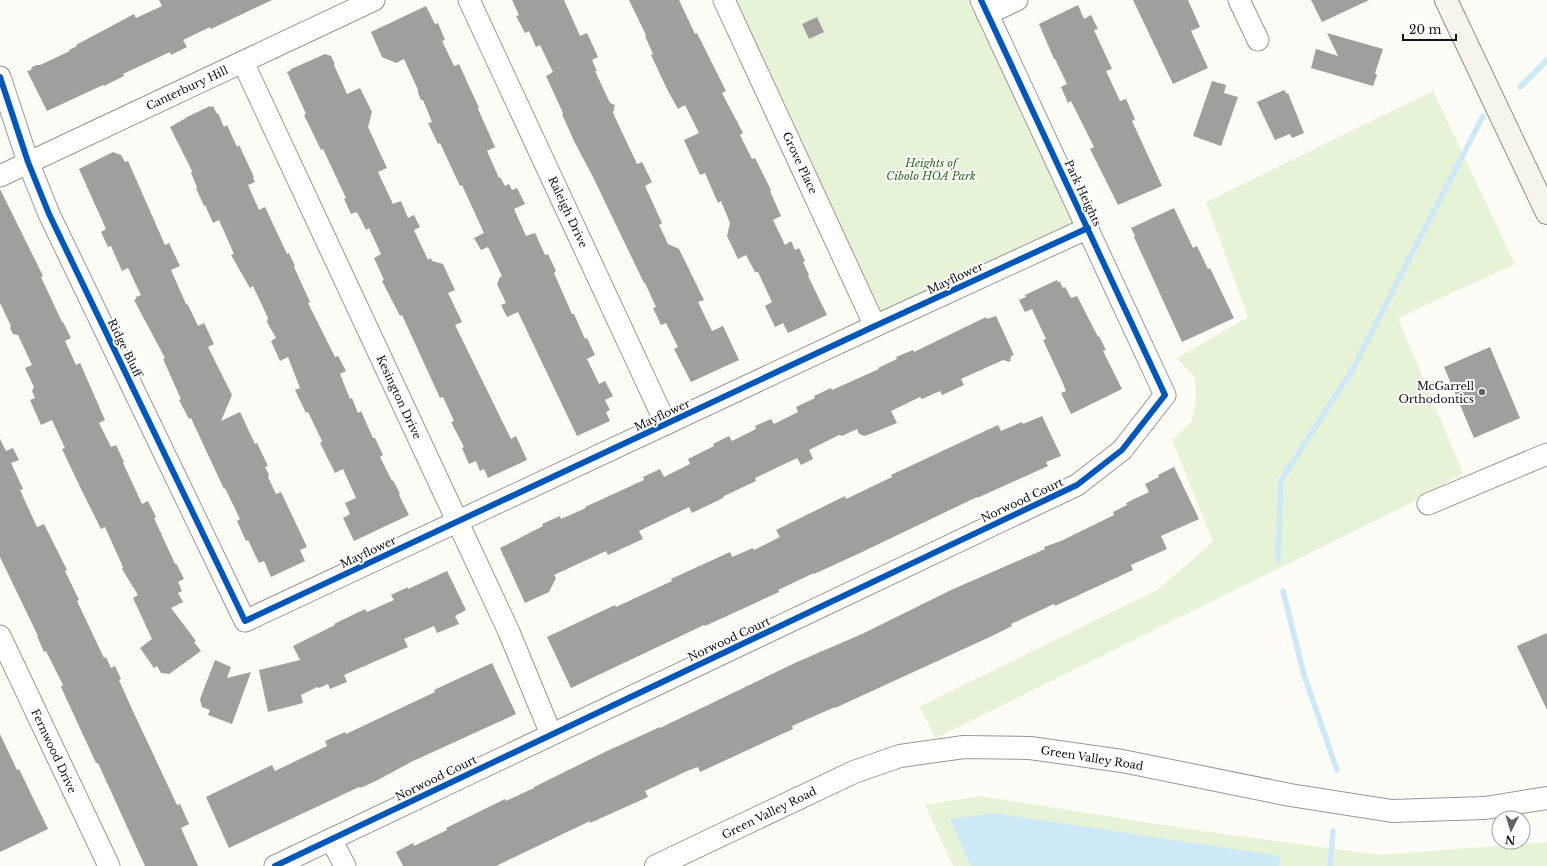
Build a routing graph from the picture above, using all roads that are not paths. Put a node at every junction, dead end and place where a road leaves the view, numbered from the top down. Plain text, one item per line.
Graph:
1 (374, 0) edge
2 (469, 0) edge
3 (724, 0) edge
4 (1017, 0) edge
5 (1240, 0) edge
6 (1446, 0) edge
7 (984, 7) edge
8 (1258, 40) dead end
9 (243, 62) junction
10 (0, 77) edge
11 (28, 162) junction
12 (0, 176) edge
13 (1547, 213) edge
14 (1088, 228) junction
15 (875, 326) junction
16 (1165, 395) joint
17 (666, 424) junction
18 (1547, 454) edge
19 (1428, 504) dead end
20 (458, 521) junction
21 (245, 621) joint
22 (0, 636) edge
23 (551, 734) junction
24 (1547, 798) edge
25 (331, 839) junction
26 (664, 864) edge
27 (109, 866) edge
28 (275, 866) edge
29 (345, 866) edge

1 - 9 street, Canterbury Hill
2 - 17 street, Raleigh Drive
3 - 15 street, Grove Place
4 - 7 street
5 - 8 street
6 - 13 main road
7 - 14 street, Park Heights
9 - 11 street, Canterbury Hill
9 - 20 street, Kesington Drive
10 - 11 street, Ridge Bluff
11 - 12 street, Canterbury Hill
11 - 21 street, Ridge Bluff
14 - 15 street, Mayflower
14 - 16 street, Park Heights
15 - 17 street, Mayflower
16 - 23 street, Norwood Court
17 - 20 street, Mayflower
18 - 19 street
20 - 21 street, Mayflower
20 - 23 street, Kesington Drive
22 - 27 street, Fernwood Drive
23 - 25 street, Norwood Court
24 - 26 street, Green Valley Road
25 - 28 street, Norwood Court
25 - 29 street

